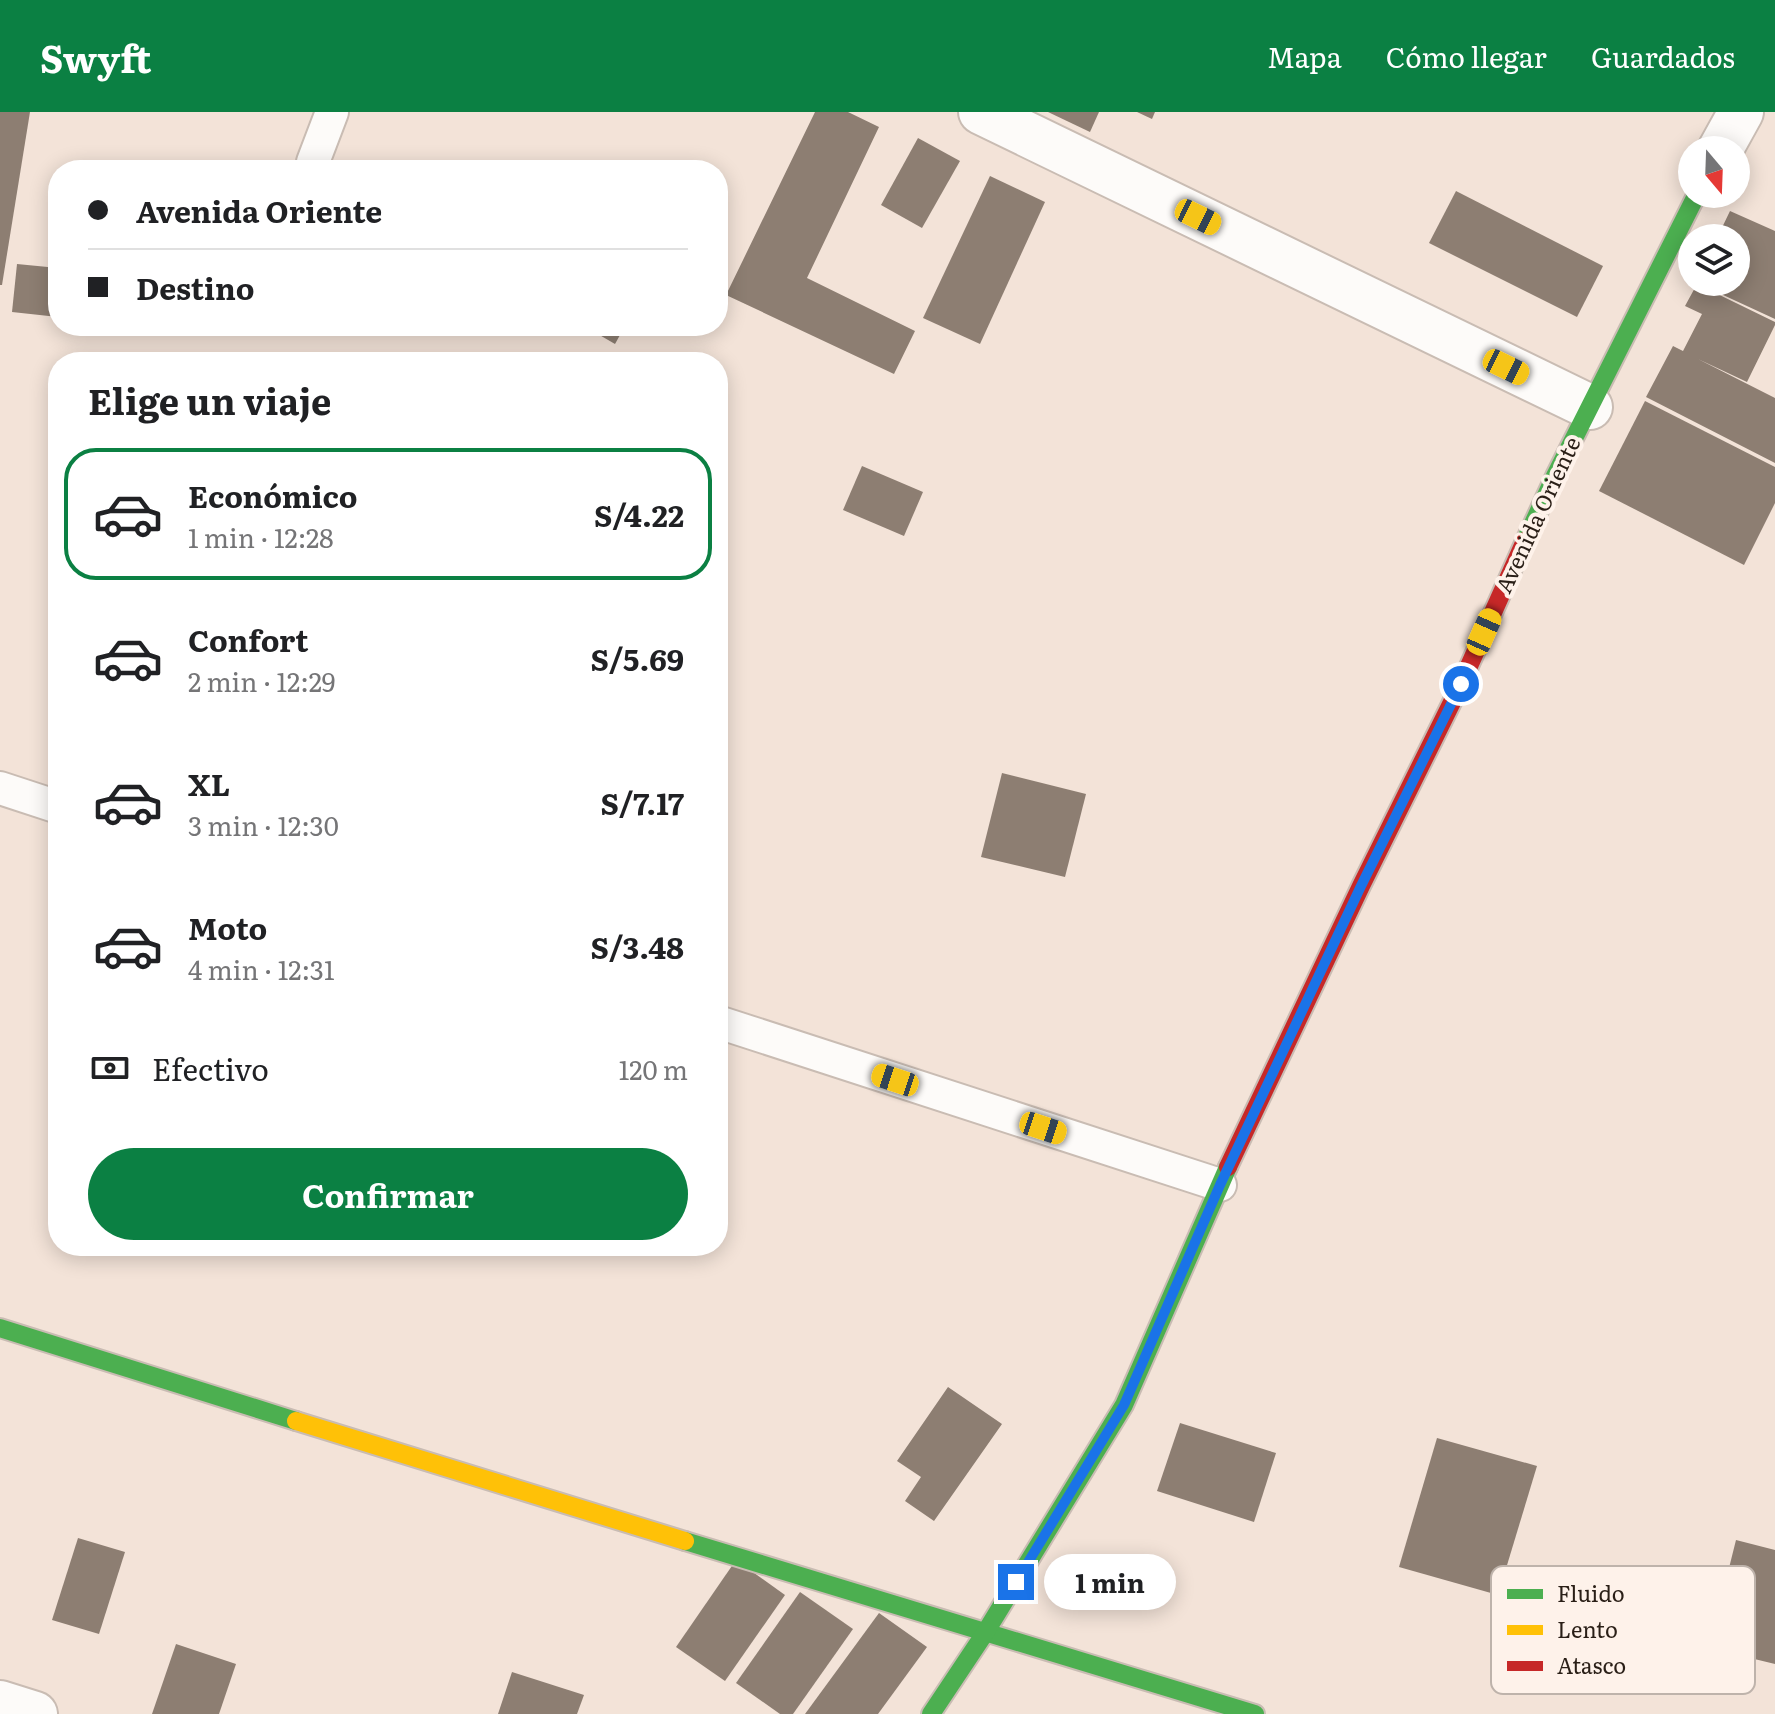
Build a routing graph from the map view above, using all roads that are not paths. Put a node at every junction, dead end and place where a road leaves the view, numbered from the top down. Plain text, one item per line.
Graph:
1 (332, 112) edge
2 (981, 112) edge
3 (1741, 112) edge
4 (1728, 136) edge
5 (314, 160) edge
6 (1690, 208) edge
7 (1590, 407) junction
8 (0, 788) edge
9 (48, 804) edge
10 (728, 1025) edge
11 (1220, 1185) junction
12 (0, 1328) edge
13 (985, 1633) junction
14 (0, 1703) edge
15 (35, 1714) edge
16 (931, 1714) edge
17 (1255, 1714) edge

1 - 5 lane
2 - 7 street
3 - 4 street
6 - 7 street, Avenida Oriente
7 - 11 street, Avenida Oriente
8 - 9 lane
10 - 11 lane
11 - 13 street, Avenida Oriente
12 - 13 street
13 - 16 street, Avenida Oriente
13 - 17 street
14 - 15 street

